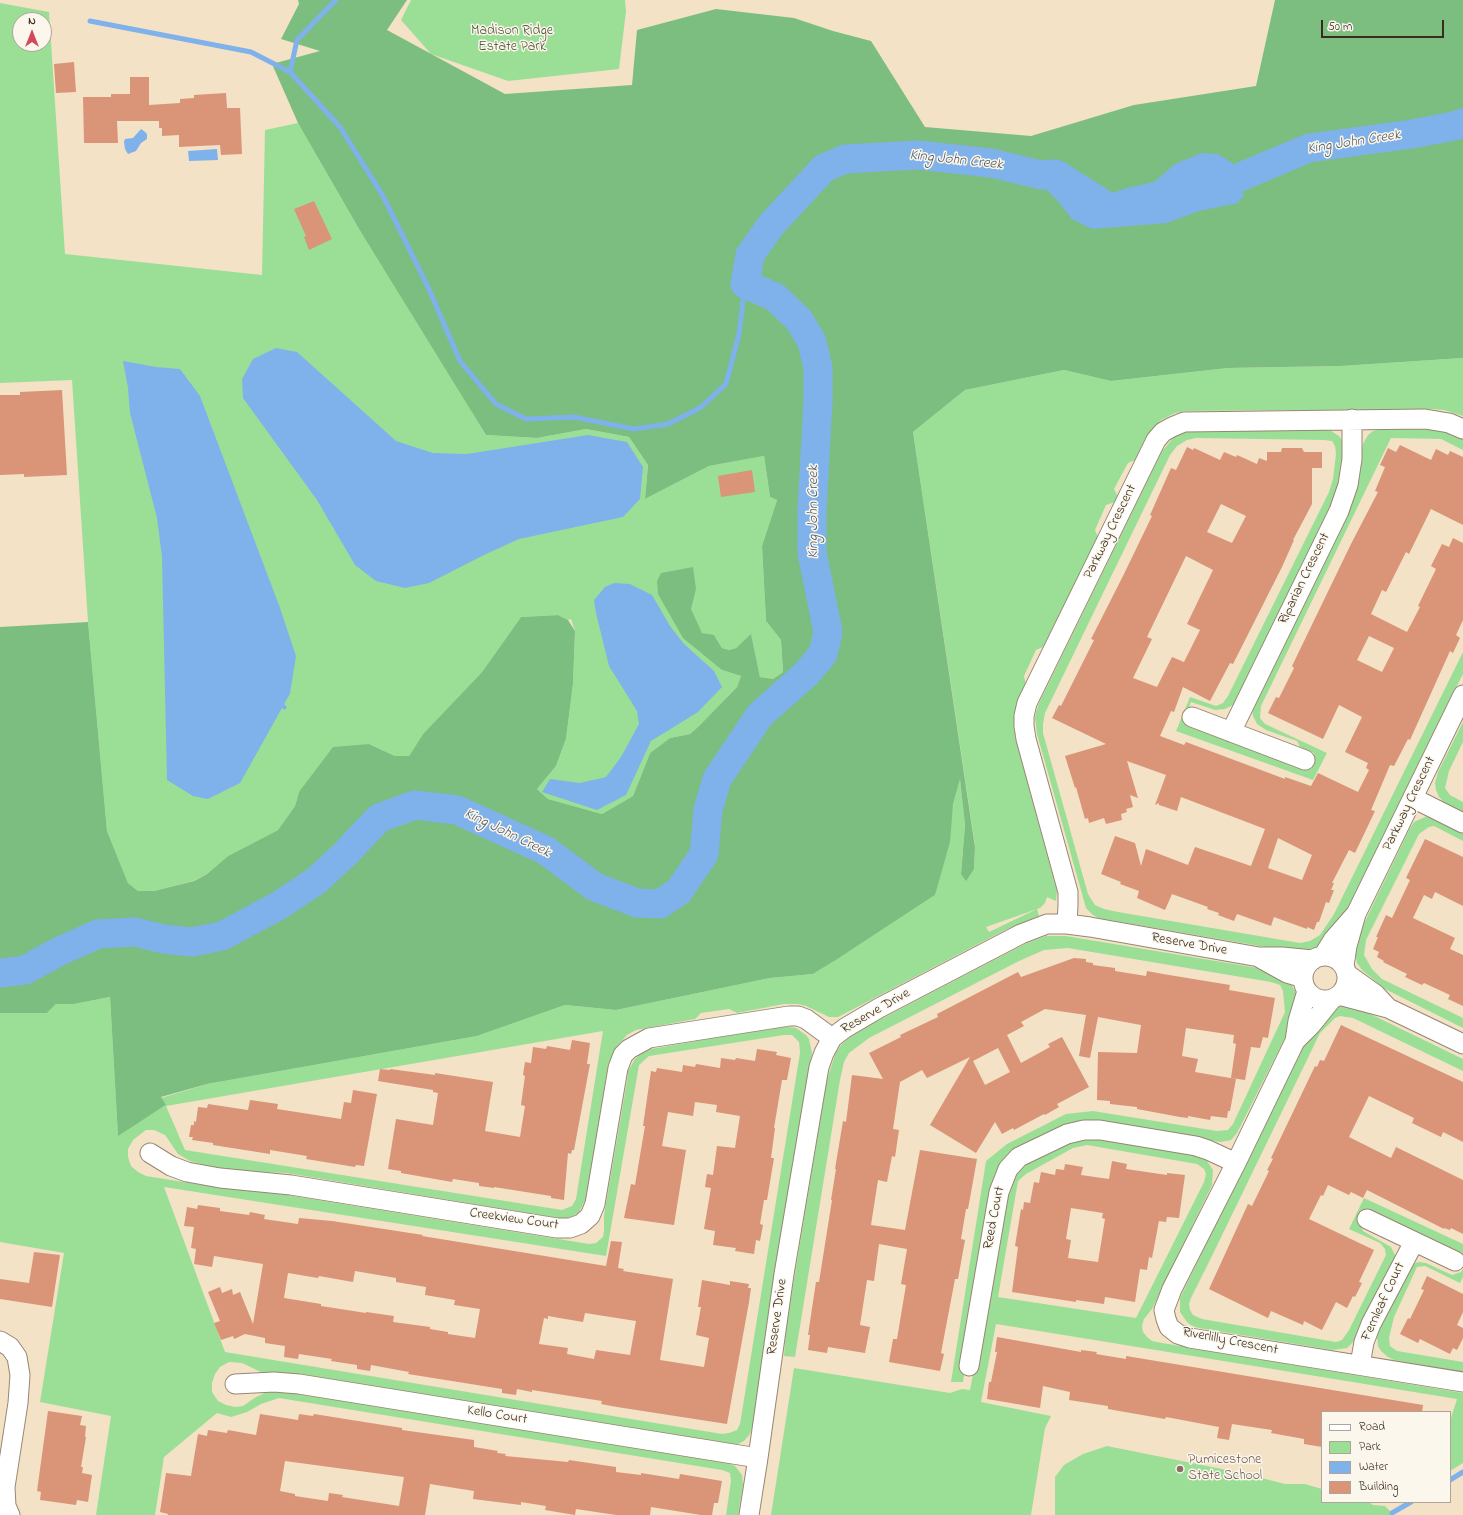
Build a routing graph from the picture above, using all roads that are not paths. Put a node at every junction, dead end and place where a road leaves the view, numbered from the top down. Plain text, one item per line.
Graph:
1 (1352, 419) junction
2 (1463, 429) edge
3 (1463, 695) edge
4 (1192, 717) dead end
5 (1231, 732) junction
6 (1305, 760) dead end
7 (1412, 798) junction
8 (1463, 823) edge
9 (1356, 914) junction
10 (1067, 924) junction
11 (1259, 957) junction
12 (1318, 958) junction
13 (1345, 970) junction
14 (1305, 984) junction
15 (1335, 997) junction
16 (1388, 1008) junction
17 (832, 1038) junction
18 (1295, 1041) junction
19 (1463, 1044) edge
20 (150, 1153) dead end
21 (1236, 1163) junction
22 (1367, 1219) dead end
23 (1414, 1242) junction
24 (1455, 1261) dead end
25 (0, 1340) edge
26 (1360, 1365) junction
27 (969, 1366) dead end
28 (1463, 1382) edge
29 (235, 1384) dead end
30 (758, 1458) junction
31 (10, 1515) edge
32 (749, 1515) edge

1 - 2 street, Parkway Crescent
1 - 5 street, Riparian Crescent
1 - 10 street, Parkway Crescent
3 - 7 street, Parkway Crescent
4 - 5 street
5 - 6 street
7 - 8 street
7 - 9 street, Parkway Crescent
9 - 12 street, Parkway Crescent
9 - 13 street, Parkway Crescent
10 - 11 street, Reserve Drive
10 - 17 street, Reserve Drive
11 - 12 street, Reserve Drive
11 - 14 street, Reserve Drive
12 - 13 street
12 - 14 street
13 - 15 street
13 - 16 street
14 - 15 street
14 - 18 street, Riverlilly Crescent
15 - 16 street
15 - 18 street, Riverlilly Crescent
16 - 19 street
17 - 20 street, Creekview Court
17 - 30 street, Reserve Drive
18 - 21 street, Riverlilly Crescent
21 - 26 street, Riverlilly Crescent
21 - 27 street, Reed Court
22 - 23 street
23 - 24 street
23 - 26 street, Fernleaf Court
25 - 31 street
26 - 28 street, Riverlilly Crescent
29 - 30 street, Kello Court
30 - 32 street, Reserve Drive

